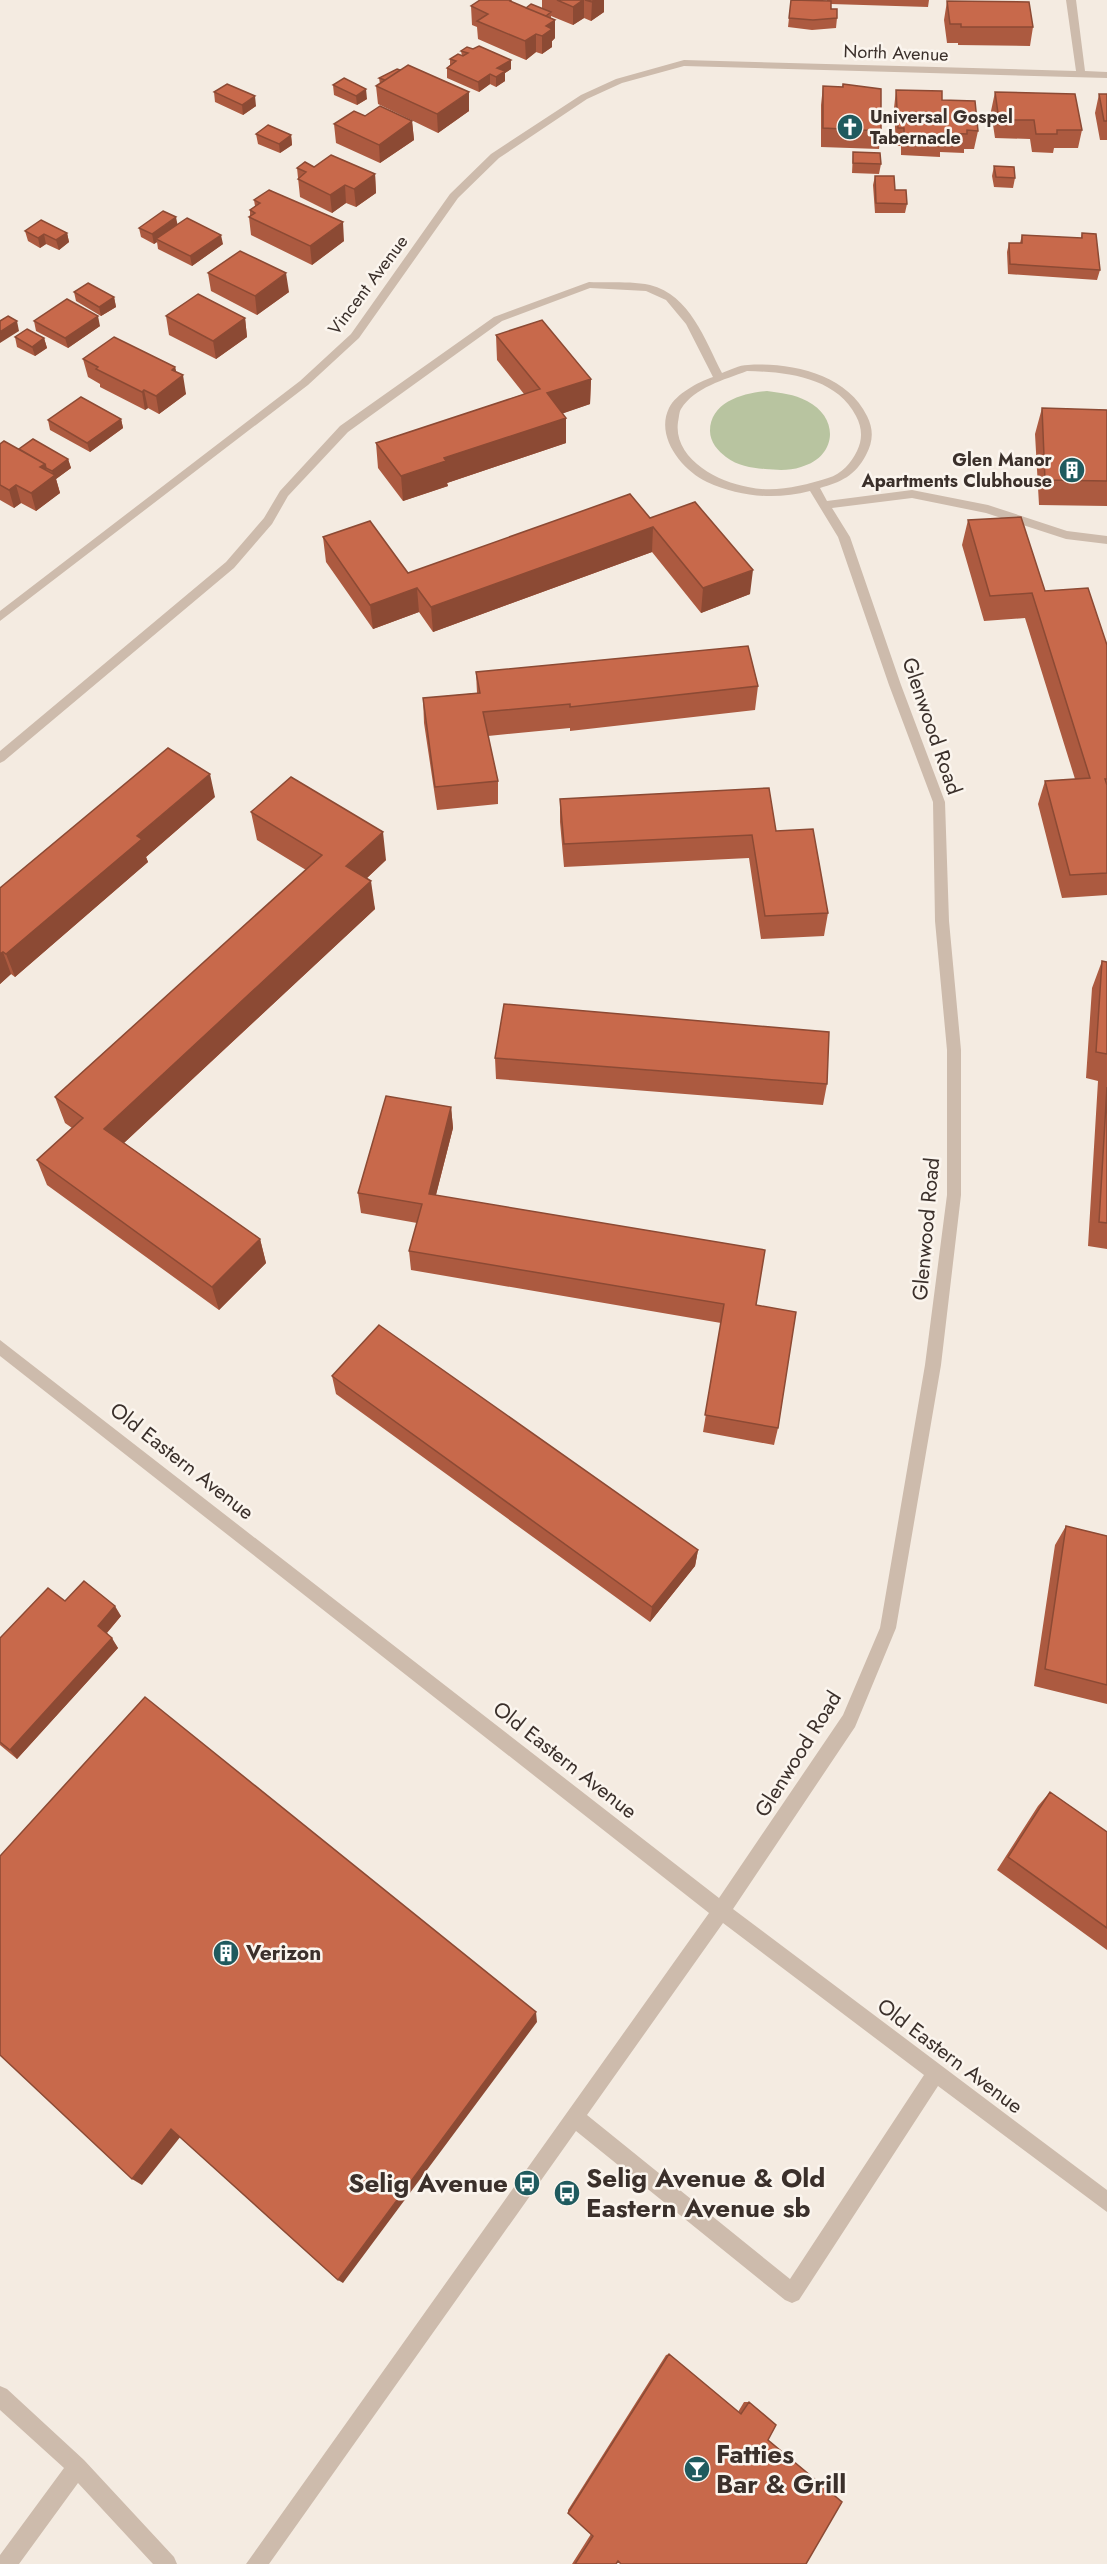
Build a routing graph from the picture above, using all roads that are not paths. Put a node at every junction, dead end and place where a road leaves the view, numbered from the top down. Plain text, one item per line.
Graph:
1 (1071, 0) edge
2 (684, 63) joint
3 (1081, 75) junction
4 (1107, 75) edge
5 (717, 375) junction
6 (814, 490) junction
7 (824, 505) junction
8 (1107, 540) edge
9 (0, 617) edge
10 (0, 758) edge
11 (0, 1347) edge
12 (721, 1911) junction
13 (936, 2073) junction
14 (574, 2118) junction
15 (1107, 2202) edge
16 (0, 2396) edge
17 (77, 2466) junction
18 (6, 2564) edge
19 (167, 2564) edge
20 (256, 2564) edge

1 - 3 street
2 - 3 street, North Avenue
2 - 9 street, Vincent Avenue
3 - 4 street, North Avenue
5 - 6 street
5 - 6 street
5 - 10 street
6 - 7 street, Glenwood Road
7 - 8 street
7 - 12 street, Glenwood Road
11 - 12 street, Old Eastern Avenue
12 - 13 street, Old Eastern Avenue
12 - 14 street
13 - 14 street
13 - 15 street, Old Eastern Avenue
14 - 20 street
16 - 17 street
17 - 18 street
17 - 19 street

